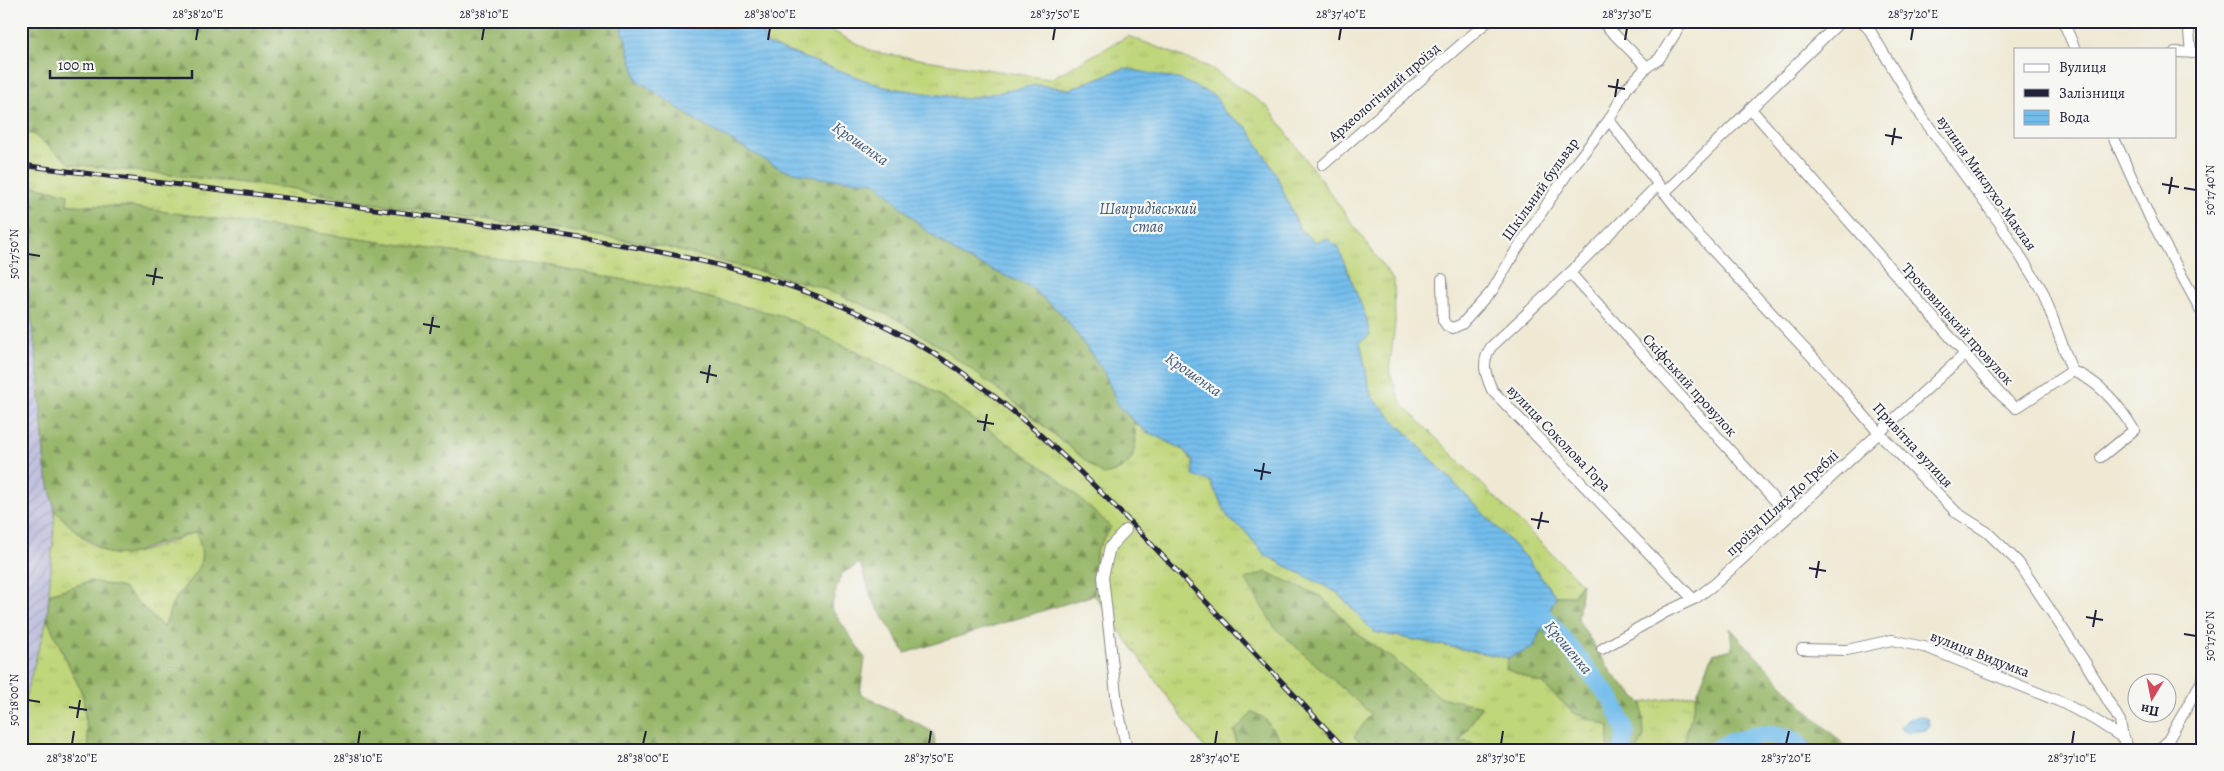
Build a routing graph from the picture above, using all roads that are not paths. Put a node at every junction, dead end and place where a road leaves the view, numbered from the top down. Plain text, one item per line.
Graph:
1 (1488, 21) edge
2 (1601, 21) edge
3 (1683, 21) edge
4 (1841, 21) edge
5 (1862, 21) edge
6 (2063, 21) edge
7 (2188, 21) edge
8 (2075, 48) edge
9 (2176, 52) edge
10 (2191, 52) junction
11 (2203, 52) edge
12 (1647, 67) junction
13 (1750, 108) junction
14 (1609, 120) junction
15 (2114, 138) edge
16 (1324, 165) dead end
17 (1661, 189) junction
18 (1570, 273) junction
19 (1442, 279) dead end
20 (2203, 314) edge
21 (1964, 354) junction
22 (2072, 371) junction
23 (1879, 433) junction
24 (2101, 457) dead end
25 (1789, 516) junction
26 (1126, 530) dead end
27 (1693, 599) junction
28 (1602, 649) dead end
29 (1802, 649) dead end
30 (2203, 679) edge
31 (2123, 738) junction
32 (1127, 750) edge
33 (2130, 750) edge
34 (2158, 750) edge

1 - 16 street, Археологічний проїзд
2 - 12 street
3 - 12 street, Шкільний бульвар
4 - 13 street, вулиця Соколова Гора
5 - 22 street, вулиця Миклухо-Маклая
6 - 8 street
7 - 10 street
9 - 10 street
10 - 11 street
12 - 14 street, Шкільний бульвар
13 - 17 street, вулиця Соколова Гора
13 - 21 street, Троковицький провулок
14 - 17 street, Привітна вулиця
14 - 19 street, Шкільний бульвар
15 - 20 street
17 - 18 street, вулиця Соколова Гора
17 - 23 street, Привітна вулиця
18 - 25 street, Скіфський провулок
18 - 27 street, вулиця Соколова Гора
21 - 22 street, Троковицький провулок
21 - 23 street, проїзд Шлях До Греблі
22 - 24 street
23 - 25 street, проїзд Шлях До Греблі
23 - 31 street, Привітна вулиця
25 - 27 street, проїзд Шлях До Греблі
26 - 32 street
27 - 28 street, проїзд Шлях До Греблі
29 - 31 street, вулиця Видумка
30 - 34 street
31 - 33 street, вулиця Видумка

